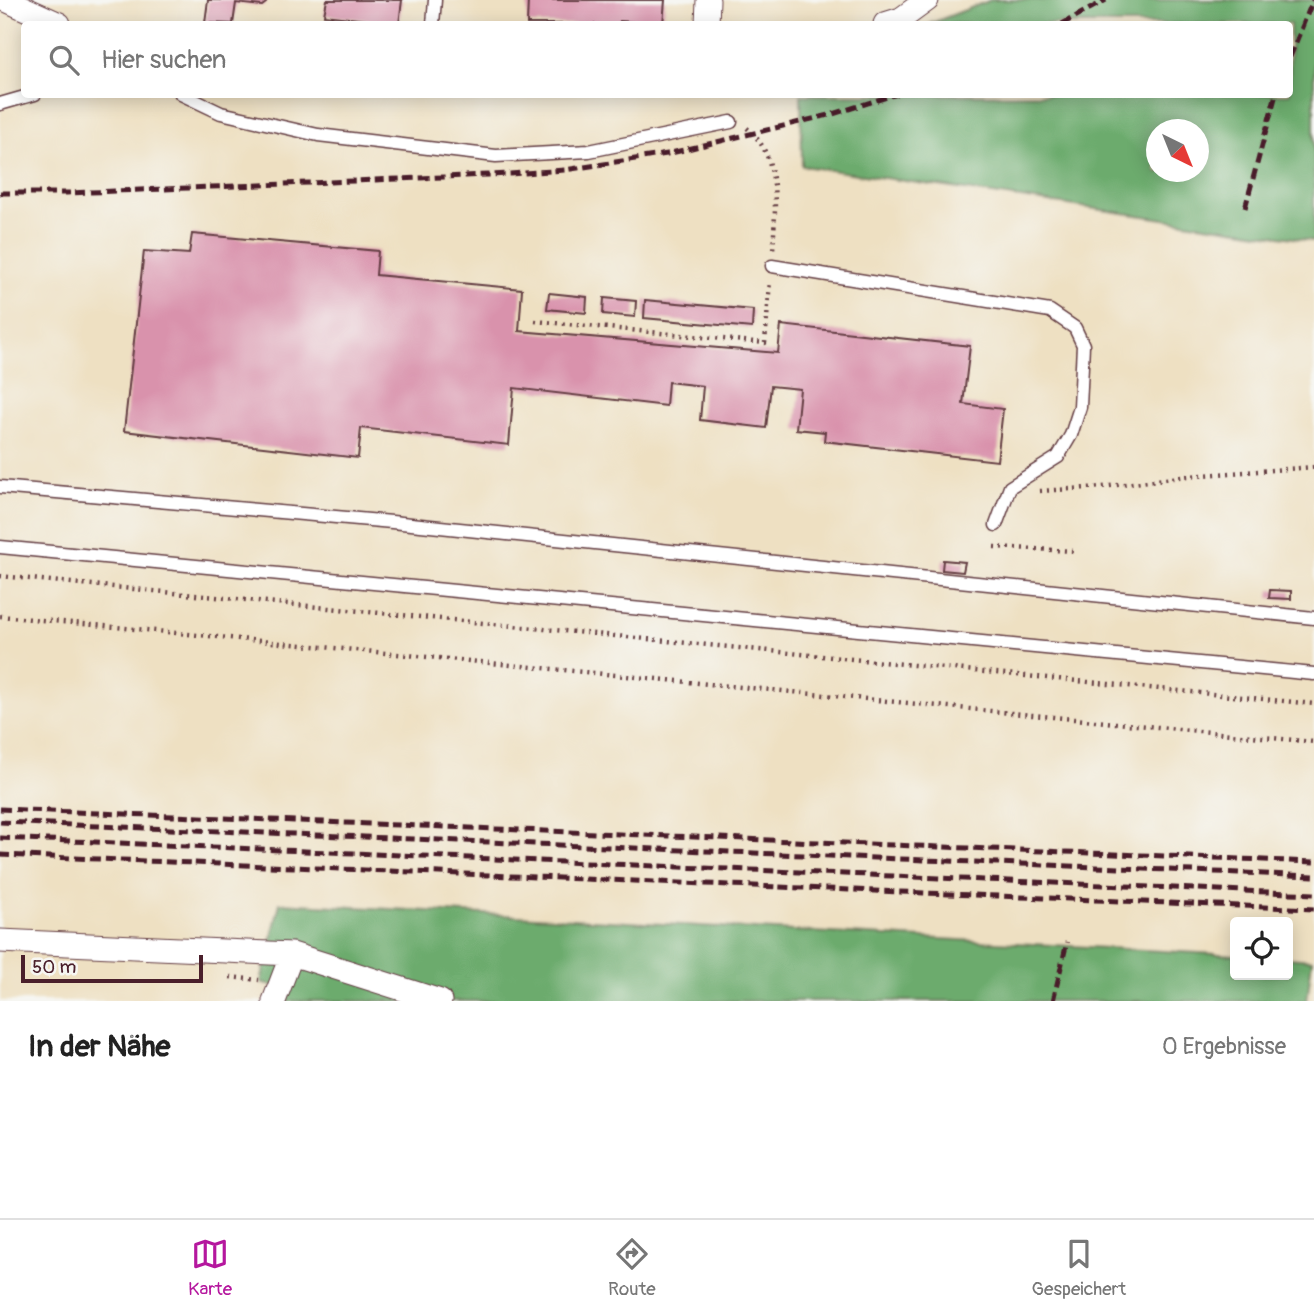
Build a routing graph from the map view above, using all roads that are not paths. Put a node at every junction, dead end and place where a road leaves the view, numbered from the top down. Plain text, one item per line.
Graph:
1 (435, 0) edge
2 (708, 0) edge
3 (927, 0) edge
4 (14, 2) edge
5 (53, 21) edge
6 (433, 21) edge
7 (707, 21) edge
8 (895, 21) edge
9 (21, 98) edge
10 (189, 98) edge
11 (0, 104) edge
12 (731, 121) road end
13 (772, 266) road end
14 (0, 487) edge
15 (996, 525) dead end
16 (0, 547) edge
17 (1314, 618) edge
18 (1314, 674) edge
19 (0, 941) edge
20 (292, 954) junction
21 (274, 1001) edge
22 (440, 1001) edge

1 - 6 lane
2 - 7 street
3 - 8 street
4 - 5 street
9 - 11 lane
10 - 12 lane
13 - 15 lane
14 - 17 lane
16 - 18 lane
19 - 20 street
20 - 21 street
20 - 22 street

